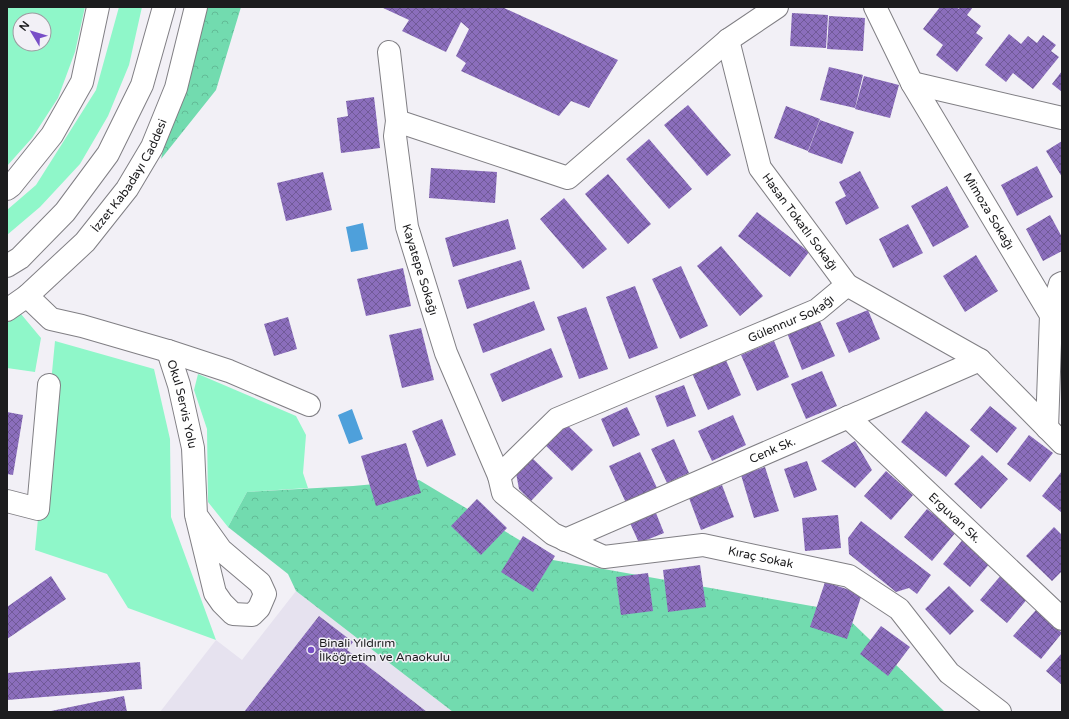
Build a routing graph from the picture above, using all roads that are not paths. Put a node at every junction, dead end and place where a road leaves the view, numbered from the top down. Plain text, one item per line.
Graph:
1 (98, 7) edge
2 (164, 7) edge
3 (196, 7) edge
4 (777, 7) edge
5 (875, 7) edge
6 (728, 40) junction
7 (389, 52) dead end
8 (912, 83) junction
9 (1062, 118) edge
10 (397, 121) junction
11 (7, 189) edge
12 (7, 266) edge
13 (1062, 283) edge
14 (847, 285) junction
15 (17, 298) edge
16 (7, 310) edge
17 (1050, 315) junction
18 (168, 351) junction
19 (980, 360) junction
20 (50, 385) dead end
21 (308, 405) dead end
22 (848, 417) junction
23 (1054, 435) edge
24 (500, 476) junction
25 (7, 501) edge
26 (196, 515) dead end
27 (565, 540) junction
28 (1062, 620) edge
29 (1000, 712) edge

1 - 11 main road
2 - 12 main road
3 - 15 main road, İzzet Kabadayı Caddesi
4 - 6 main road
5 - 8 main road, Mimoza Sokağı
6 - 10 main road
6 - 14 main road, Hasan Tokatlı Sokağı
7 - 10 main road, Kayatepe Sokağı
8 - 9 main road
8 - 17 main road, Mimoza Sokağı
10 - 24 main road, Kayatepe Sokağı
13 - 17 main road
14 - 19 main road, Gülennur Sokağı
14 - 24 main road, Gülennur Sokağı
15 - 16 main road, İzzet Kabadayı Caddesi
15 - 18 main road, Okul Servis Yolu
17 - 23 main road
18 - 21 main road
18 - 26 main road, Okul Servis Yolu
19 - 22 main road, Cenk Sk.
19 - 23 main road, Gülennur Sokağı
20 - 25 main road
22 - 27 main road, Cenk Sk.
22 - 28 main road, Erguvan Sk.
24 - 27 main road, Kıraç Sokak
27 - 29 main road, Kıraç Sokak

